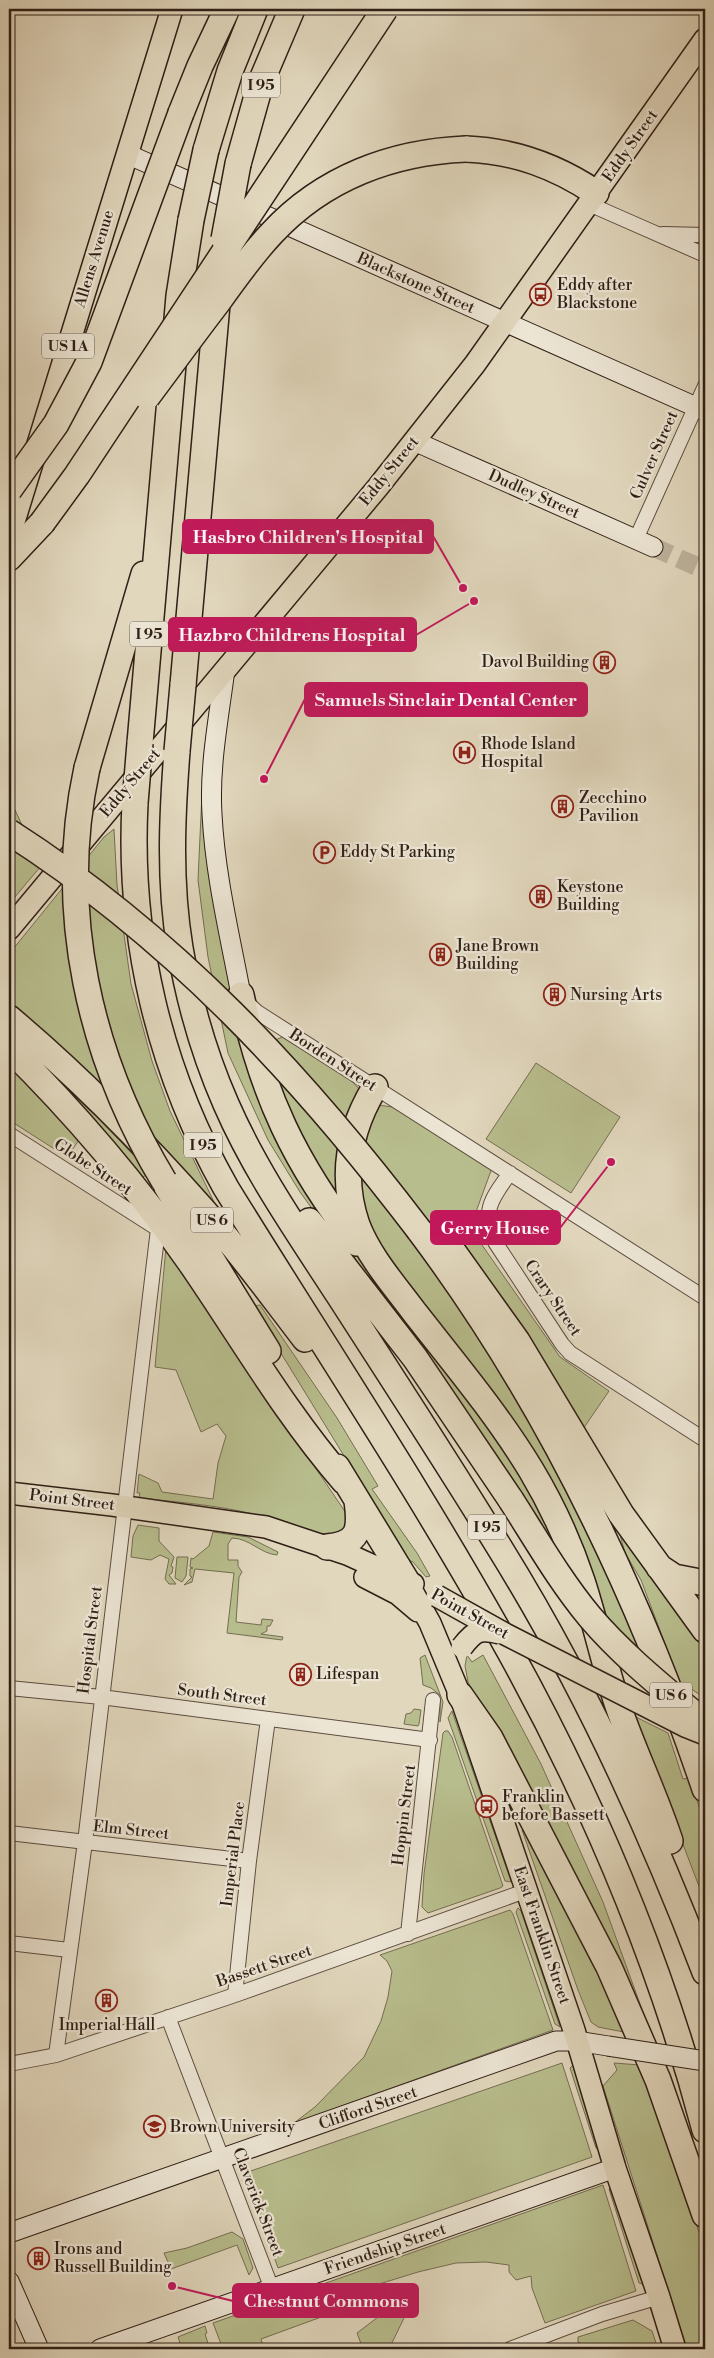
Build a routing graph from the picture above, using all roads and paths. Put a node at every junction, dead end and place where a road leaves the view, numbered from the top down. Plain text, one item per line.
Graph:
1 (172, 9) edge
2 (227, 9) edge
3 (256, 9) edge
4 (292, 9) edge
5 (385, 9) edge
6 (705, 39) edge
7 (128, 154) junction
8 (593, 198) junction
9 (658, 234) junction
10 (705, 235) edge
11 (705, 255) edge
12 (505, 322) junction
13 (705, 386) edge
14 (701, 409) edge
15 (414, 440) junction
16 (9, 490) edge
17 (42, 523) junction
18 (159, 524) junction
19 (9, 538) edge
20 (636, 539) junction
21 (653, 547) tunnel mouth
22 (9, 558) edge
23 (224, 669) junction
24 (9, 832) edge
25 (9, 929) edge
26 (241, 995) junction
27 (9, 1018) edge
28 (9, 1048) edge
29 (375, 1087) junction
30 (227, 1105) junction
31 (9, 1134) edge
32 (510, 1173) junction
33 (424, 1226) junction
34 (158, 1229) joint
35 (398, 1290) junction
36 (705, 1298) edge
37 (230, 1306) junction
38 (705, 1440) edge
39 (388, 1446) junction
40 (350, 1491) junction
41 (9, 1493) edge
42 (123, 1506) junction
43 (225, 1521) junction
44 (327, 1547) junction
45 (656, 1564) junction
46 (705, 1572) edge
47 (406, 1580) junction
48 (705, 1583) edge
49 (430, 1623) junction
50 (705, 1630) edge
51 (505, 1634) junction
52 (457, 1687) junction
53 (664, 1687) junction
54 (9, 1688) edge
55 (101, 1697) junction
56 (433, 1700) dead end
57 (705, 1713) edge
58 (268, 1719) junction
59 (705, 1723) edge
60 (705, 1734) edge
61 (430, 1740) junction
62 (705, 1789) edge
63 (9, 1833) edge
64 (85, 1842) junction
65 (249, 1861) junction
66 (528, 1890) junction
67 (408, 1934) junction
68 (9, 1943) edge
69 (69, 1950) junction
70 (705, 1961) edge
71 (705, 1972) edge
72 (235, 1995) junction
73 (168, 2017) junction
74 (577, 2041) junction
75 (56, 2055) junction
76 (705, 2061) edge
77 (9, 2064) edge
78 (705, 2130) edge
79 (223, 2159) junction
80 (615, 2168) junction
81 (705, 2215) edge
82 (9, 2233) edge
83 (9, 2281) edge
84 (272, 2288) junction
85 (660, 2297) junction
86 (39, 2349) edge
87 (100, 2349) edge
88 (510, 2349) edge
89 (674, 2349) edge

1 - 7 main road, Allens Avenue / US 1A
2 - 16 highway, bridge
3 - 18 highway, I 95, bridge
4 - 30 highway, I 95, bridge
5 - 17 highway, bridge
6 - 8 main road, Eddy Street
7 - 12 street, Blackstone Street
7 - 19 main road, Allens Avenue / US 1A
8 - 9 street
8 - 12 main road, Eddy Street
8 - 17 highway, bridge
9 - 10 street
9 - 11 street
12 - 14 street, Blackstone Street
12 - 15 main road, Eddy Street
13 - 14 street, Culver Street
14 - 20 street, Culver Street
15 - 20 street, Dudley Street
15 - 23 main road, Eddy Street
17 - 22 highway
18 - 37 highway, bridge
18 - 39 highway, I 95, bridge
20 - 21 street, Dudley Street
23 - 25 main road, Eddy Street
23 - 26 street
24 - 33 highway, bridge
26 - 29 street, Borden Street
26 - 35 highway
27 - 39 highway, US 6
28 - 37 highway
29 - 32 street, Borden Street
29 - 35 highway
30 - 53 highway, bridge
30 - 71 highway, I 95
31 - 34 street, Globe Street
32 - 36 street, Borden Street
32 - 38 street, Crary Street
33 - 45 highway
33 - 62 highway, US 6
34 - 42 street, Hospital Street
35 - 70 highway
37 - 40 highway
39 - 78 highway, I 95
40 - 44 highway
40 - 47 highway
41 - 42 main road, Point Street
42 - 43 main road, Point Street
42 - 55 street, Hospital Street
43 - 44 main road, Point Street
43 - 49 main road, Point Street
44 - 47 main road, Point Street
45 - 48 highway
45 - 50 highway
46 - 48 street
47 - 49 main road, East Franklin Street
47 - 51 main road, Point Street, bridge
49 - 52 main road, East Franklin Street
51 - 52 main road, bridge
51 - 60 main road, Point Street, bridge
52 - 66 main road, East Franklin Street
52 - 81 highway
53 - 57 highway, bridge
53 - 59 highway, bridge
54 - 55 street, South Street
55 - 58 street, South Street
55 - 64 street, Hospital Street
56 - 61 street, Hoppin Street
58 - 61 street, South Street
58 - 65 street, Imperial Place
61 - 67 street, Hoppin Street
63 - 64 street, Elm Street
64 - 65 street, Elm Street
64 - 69 street, Hospital Street
65 - 72 street, Imperial Place
66 - 67 street, Bassett Street
66 - 74 main road, East Franklin Street
67 - 72 street, Bassett Street
68 - 69 street
69 - 75 street, Hospital Street
72 - 73 street, Bassett Street
73 - 75 street, Bassett Street
73 - 79 street, Claverick Street
74 - 76 street, Clifford Street, bridge
74 - 79 street, Clifford Street
74 - 80 main road, East Franklin Street
75 - 77 street, Bassett Street
79 - 82 street, Clifford Street
79 - 84 street, Claverick Street
80 - 84 street, Friendship Street
80 - 85 main road, East Franklin Street
83 - 86 street
84 - 87 street, Friendship Street
85 - 88 street
85 - 89 main road, East Franklin Street

